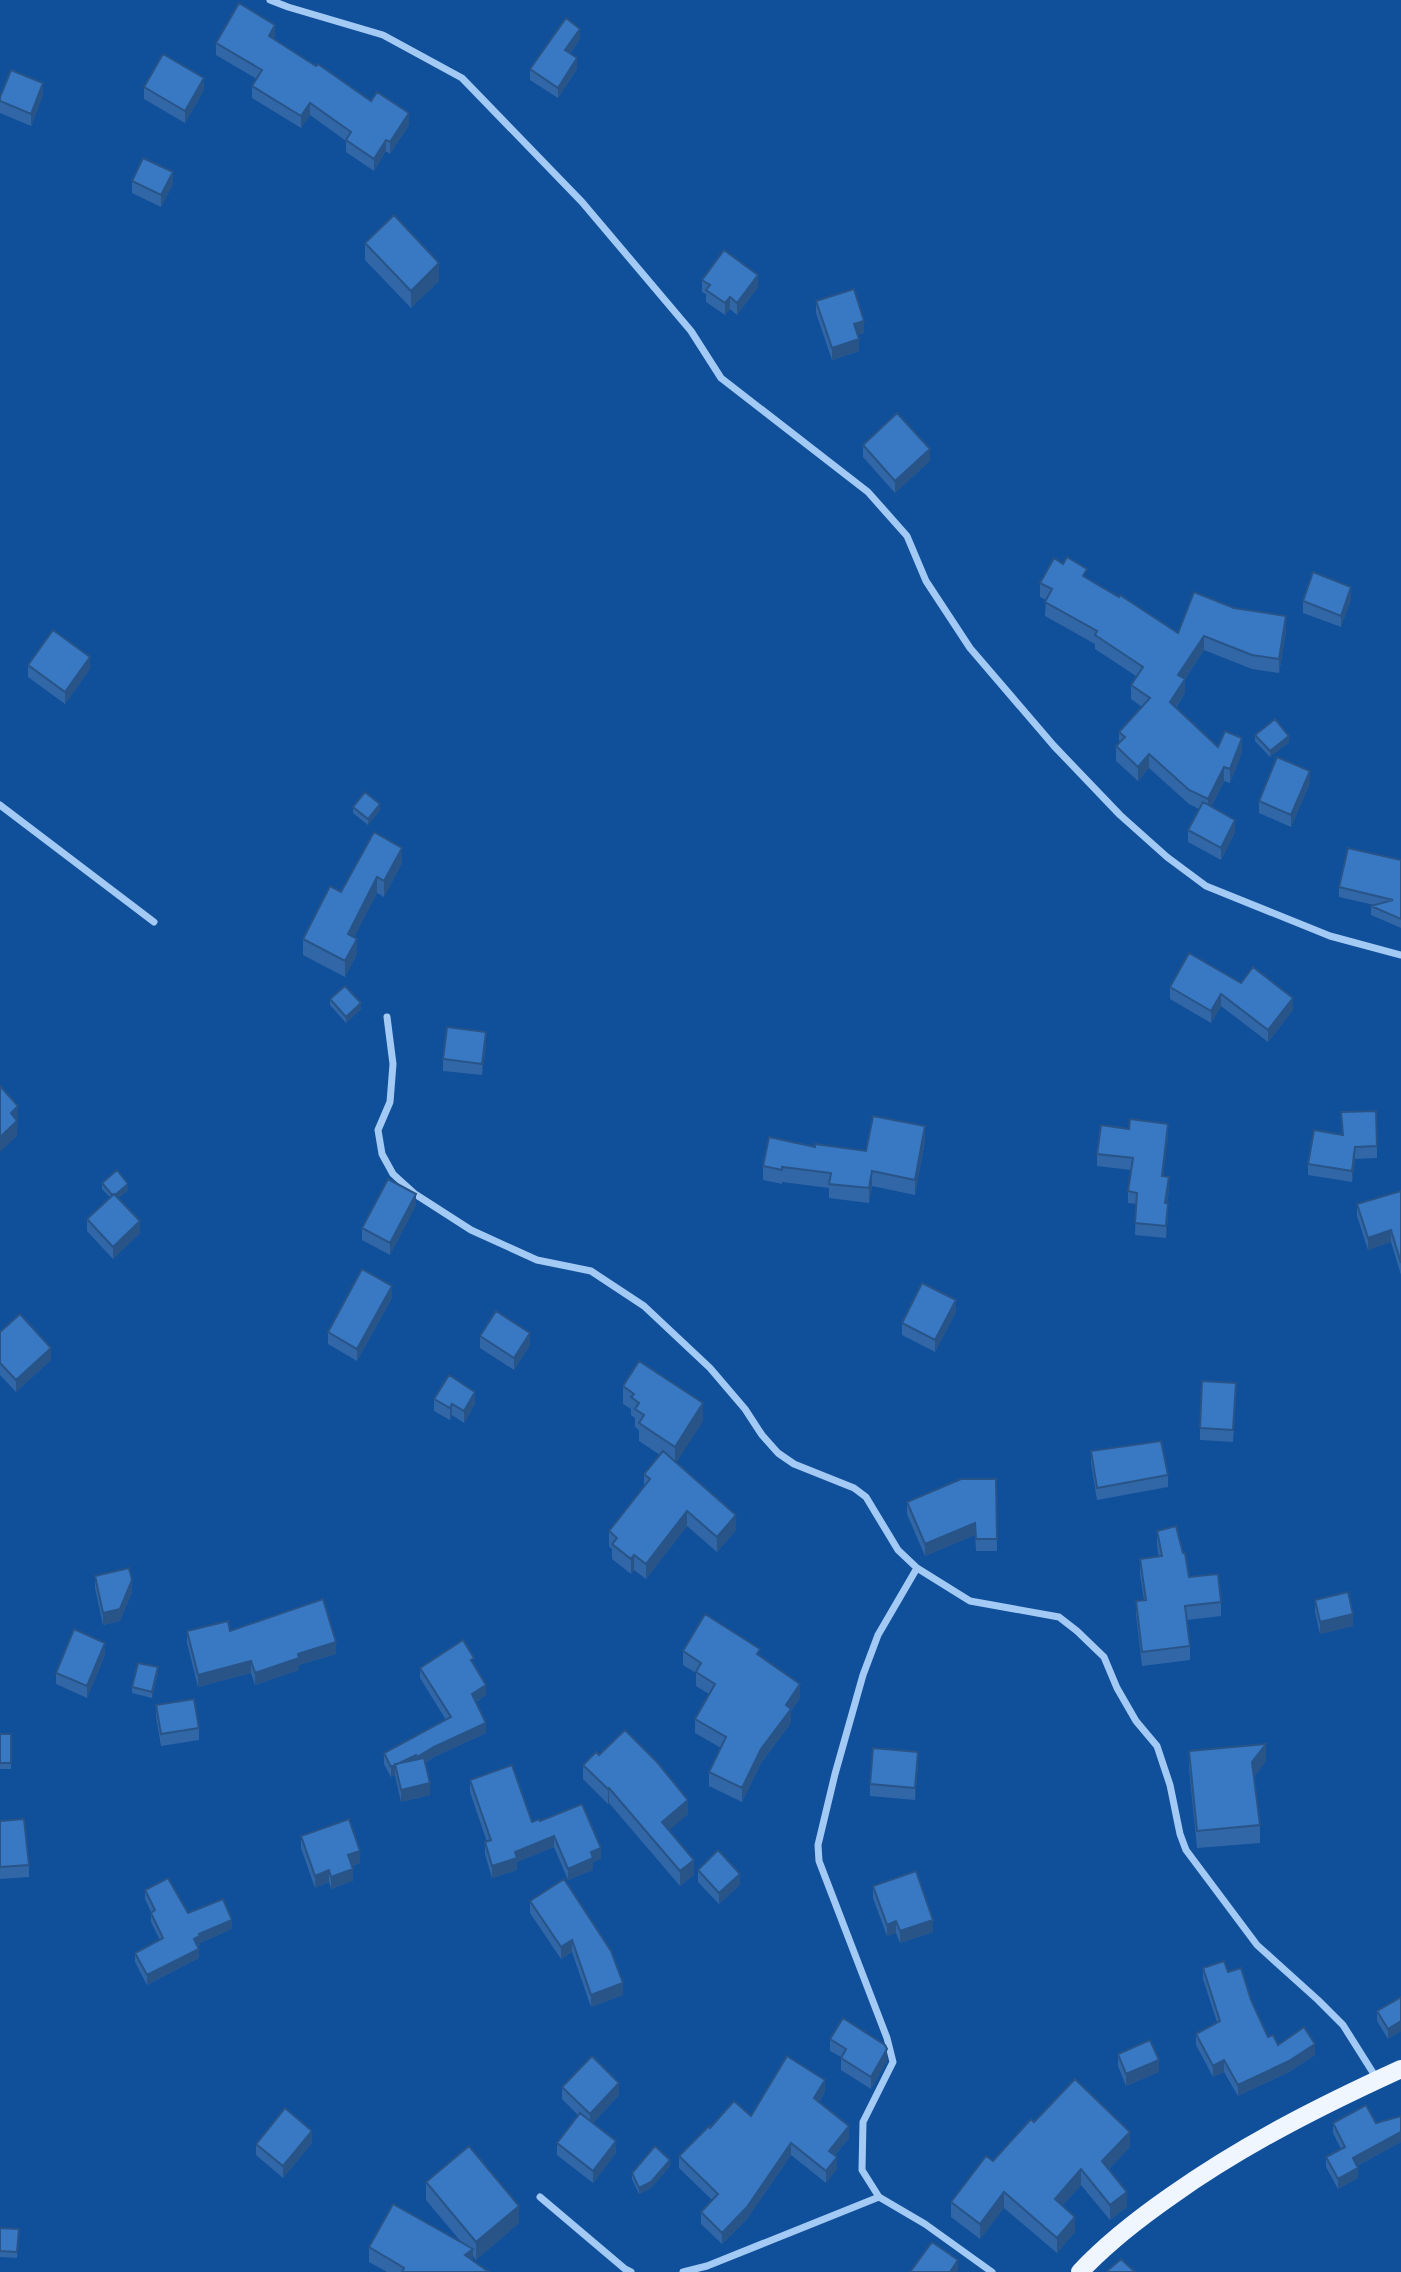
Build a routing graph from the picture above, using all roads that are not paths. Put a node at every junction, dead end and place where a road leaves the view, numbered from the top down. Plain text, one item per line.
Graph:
1 (270, 0) edge
2 (0, 805) edge
3 (154, 922) dead end
4 (1401, 955) edge
5 (387, 1017) dead end
6 (917, 1568) junction
7 (1401, 2069) edge
8 (1377, 2080) junction
9 (540, 2197) dead end
10 (879, 2197) junction
11 (631, 2272) edge
12 (683, 2272) edge
13 (992, 2272) edge
14 (1080, 2272) edge

1 - 4 street
2 - 3 street
5 - 6 street
6 - 8 street
6 - 10 street
7 - 8 main road
8 - 14 main road
9 - 11 street
10 - 12 street
10 - 13 street

